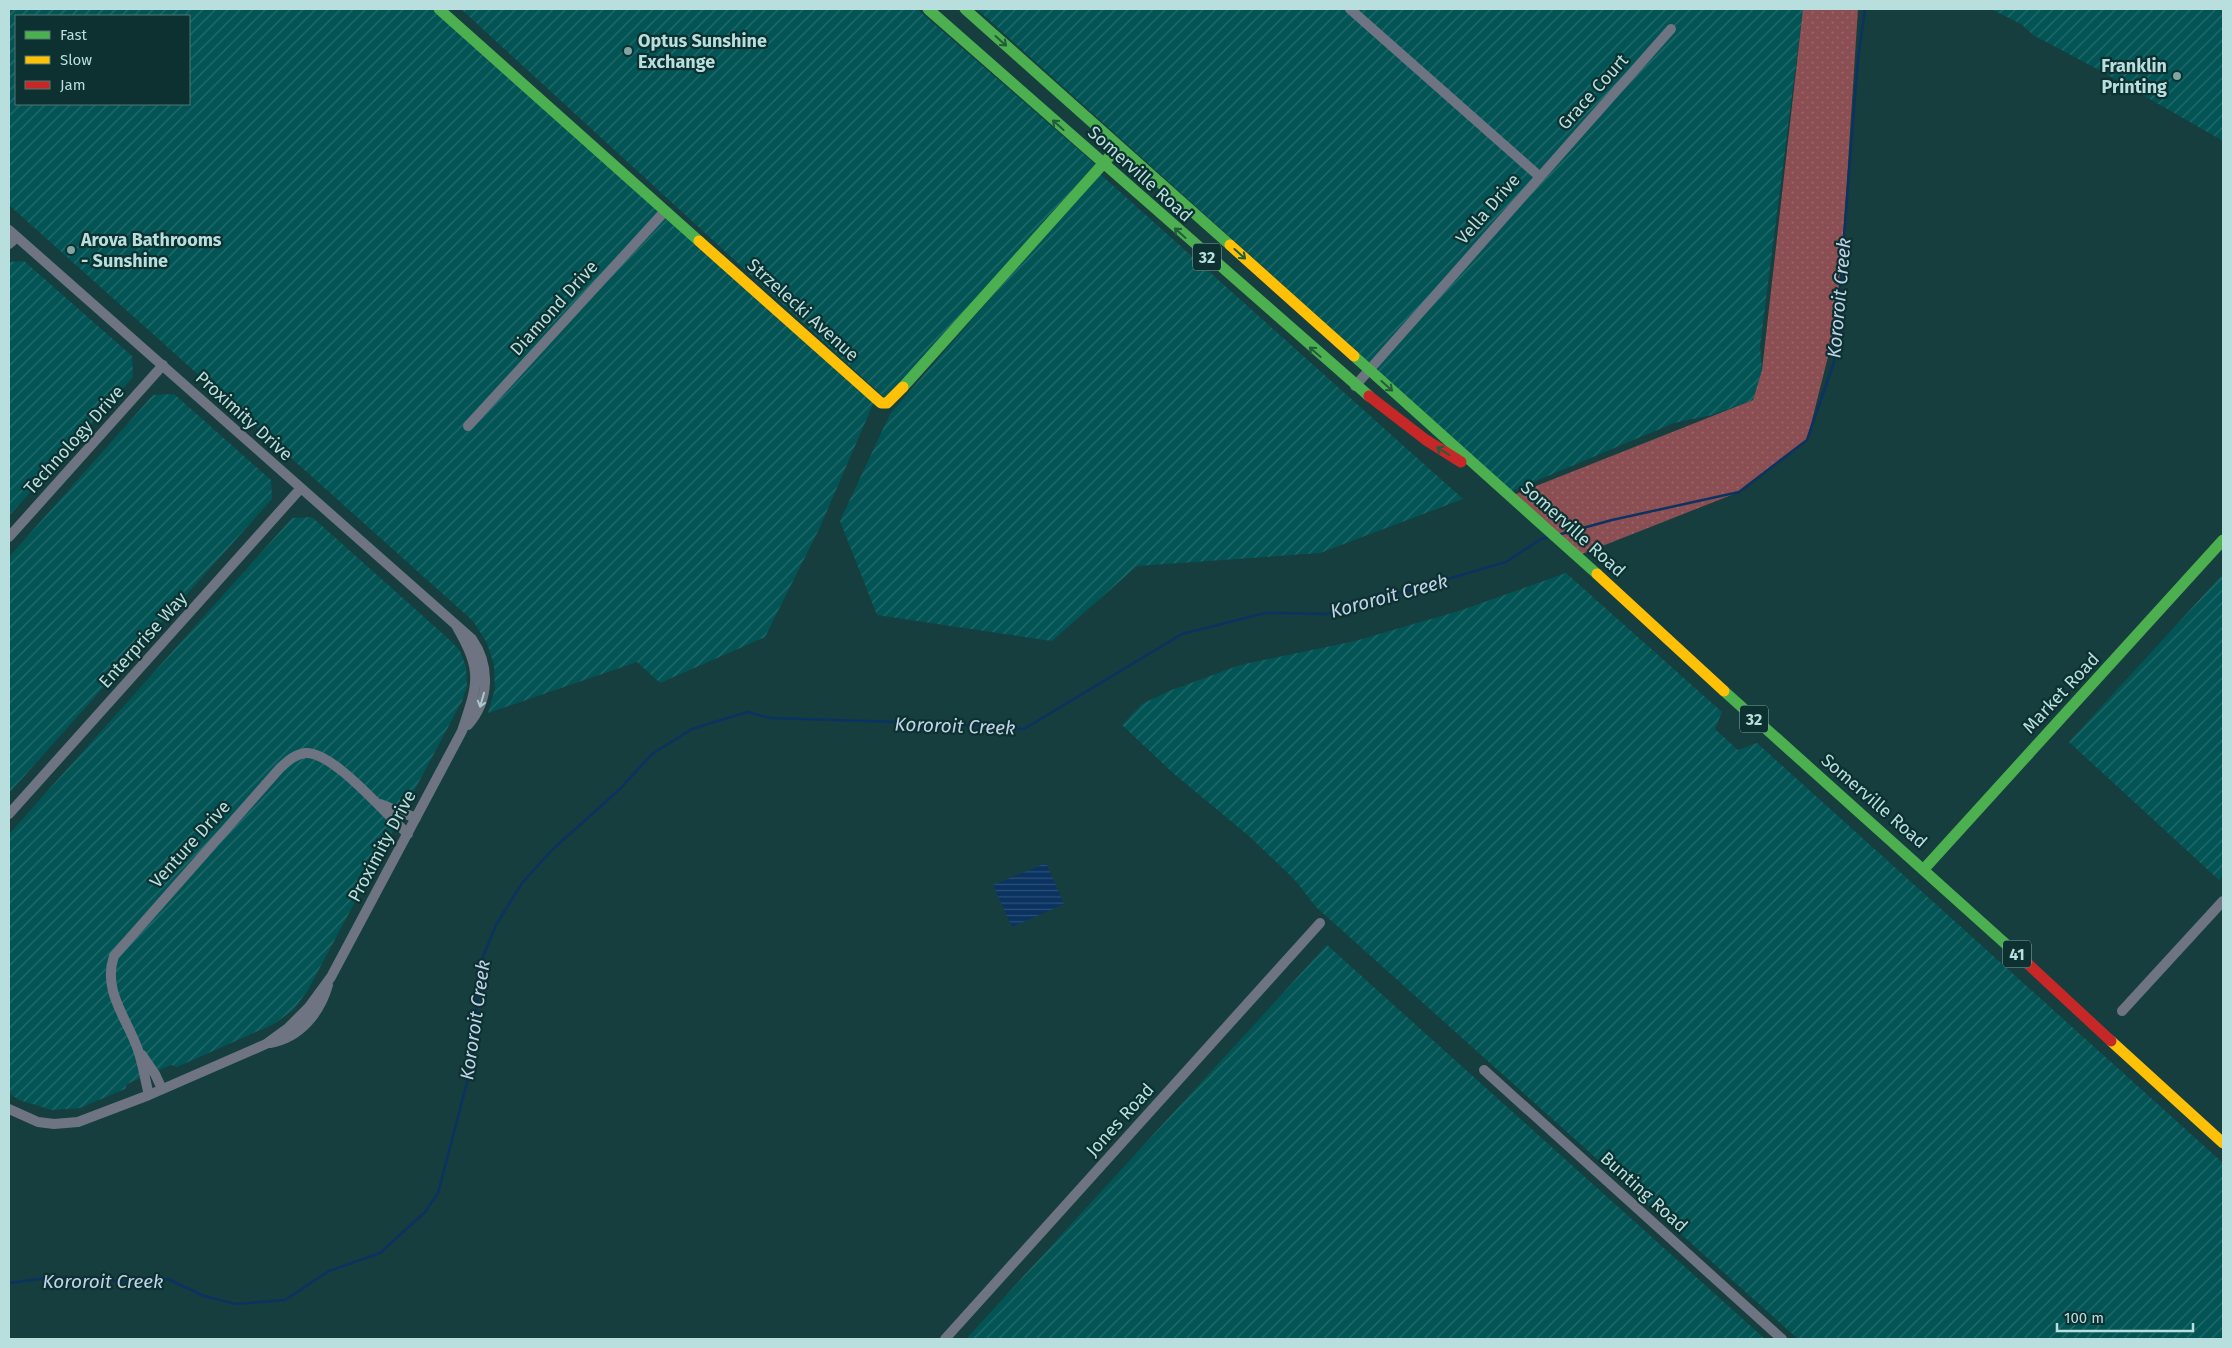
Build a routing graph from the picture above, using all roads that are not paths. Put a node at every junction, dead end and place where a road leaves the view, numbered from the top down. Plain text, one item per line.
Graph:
1 (439, 9) edge
2 (928, 9) edge
3 (964, 9) edge
4 (1350, 9) edge
5 (1672, 29) dead end
6 (1119, 146) junction
7 (1103, 165) junction
8 (1539, 176) junction
9 (665, 211) junction
10 (9, 230) edge
11 (13, 241) edge
12 (162, 365) junction
13 (1369, 370) junction
14 (1355, 386) junction
15 (468, 426) dead end
16 (1499, 486) junction
17 (301, 488) junction
18 (9, 537) edge
19 (2223, 540) edge
20 (377, 802) junction
21 (9, 814) edge
22 (416, 818) junction
23 (408, 834) junction
24 (1924, 868) junction
25 (2223, 901) edge
26 (1320, 923) dead end
27 (2122, 1011) dead end
28 (138, 1050) junction
29 (1484, 1070) dead end
30 (162, 1089) junction
31 (149, 1095) junction
32 (9, 1109) edge
33 (2223, 1143) edge
34 (945, 1339) edge
35 (1782, 1339) edge

1 - 9 main road, Strzelecki Avenue
7 -> 2 main road, Somerville Road / 32
3 -> 6 main road, Somerville Road / 32
4 - 8 street, Vella Drive
5 - 8 street, Grace Court
6 - 7 main road, Strzelecki Avenue
6 -> 13 main road, Somerville Road / 32
7 - 9 main road, Strzelecki Avenue
14 -> 7 main road, Somerville Road / 32
8 - 13 street, Vella Drive
9 - 15 street, Diamond Drive
10 - 11 street, Proximity Drive
11 - 12 street, Proximity Drive
12 - 17 street, Proximity Drive
12 - 18 street, Technology Drive
13 - 14 street, Vella Drive
13 -> 16 main road, Somerville Road / 32
16 -> 14 main road, Somerville Road / 32
16 - 24 main road, Somerville Road / 32
17 - 21 street, Enterprise Way
17 - 22 street, Proximity Drive
19 - 24 main road, Market Road
20 - 22 street, Venture Drive
20 - 23 street, Venture Drive
20 - 28 street, Venture Drive
22 - 23 street, Proximity Drive
23 - 30 street, Proximity Drive
24 - 33 main road, Somerville Road / 41
25 - 27 street
26 - 34 street, Jones Road
28 - 30 street, Venture Drive
28 - 31 street, Venture Drive
29 - 35 street, Bunting Road
30 - 31 street, Proximity Drive
31 - 32 street, Proximity Drive

